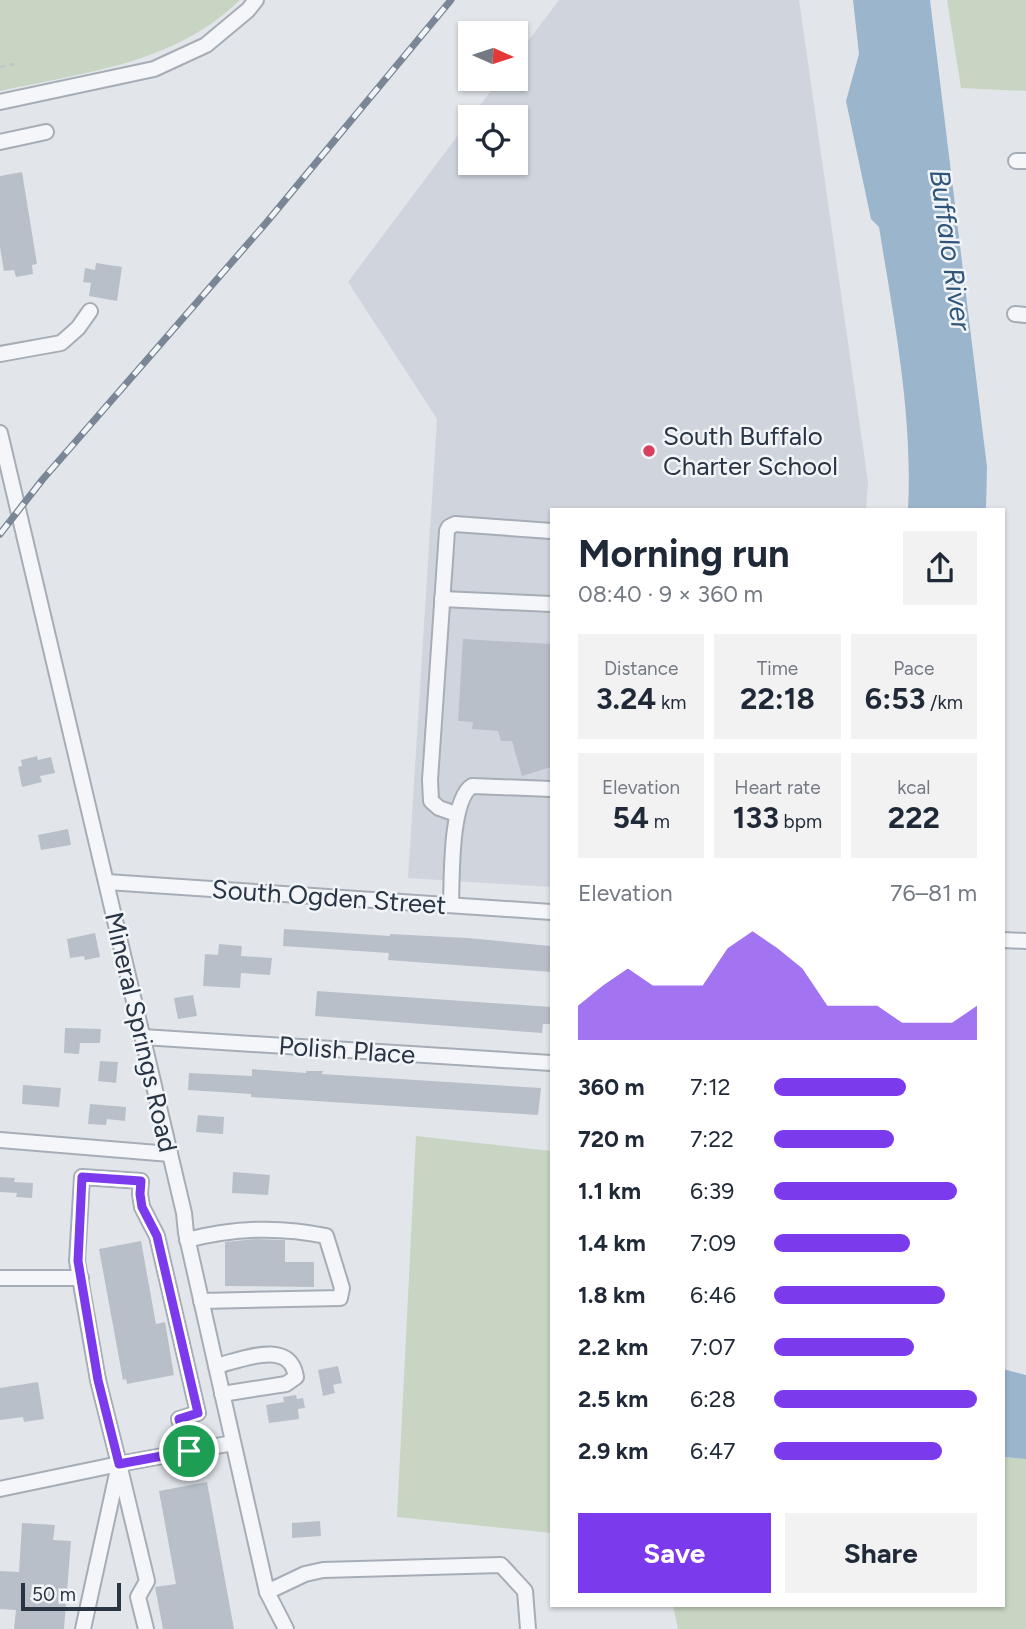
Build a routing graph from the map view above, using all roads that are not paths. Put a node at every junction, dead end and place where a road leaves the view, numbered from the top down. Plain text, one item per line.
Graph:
1 (256, 0) edge
2 (0, 102) edge
3 (46, 132) dead end
4 (0, 142) edge
5 (90, 311) dead end
6 (0, 354) edge
7 (0, 433) edge
8 (550, 531) edge
9 (442, 599) junction
10 (550, 604) edge
11 (550, 789) edge
12 (456, 814) junction
13 (107, 882) junction
14 (451, 905) junction
15 (550, 912) edge
16 (1005, 940) edge
17 (1026, 941) edge
18 (143, 1037) junction
19 (550, 1063) edge
20 (0, 1140) edge
21 (170, 1154) junction
22 (187, 1240) junction
23 (0, 1278) edge
24 (80, 1278) junction
25 (201, 1301) junction
26 (216, 1366) junction
27 (222, 1394) junction
28 (233, 1443) junction
29 (189, 1451) junction
30 (119, 1464) junction
31 (0, 1489) edge
32 (267, 1592) junction
33 (83, 1629) edge
34 (146, 1629) edge
35 (286, 1629) edge
36 (528, 1629) edge

1 - 2 street
3 - 4 street
5 - 6 street
7 - 13 street, Mineral Springs Road
8 - 9 street
9 - 10 street
9 - 12 street
11 - 12 street
12 - 14 street
13 - 14 street, South Ogden Street
13 - 18 street, Mineral Springs Road
14 - 15 street, South Ogden Street
16 - 17 street
18 - 19 street, Polish Place
18 - 21 street, Mineral Springs Road
20 - 21 street
21 - 22 street, Mineral Springs Road
22 - 25 street, Mineral Springs Road
22 - 25 street
23 - 24 street
24 - 29 street
24 - 30 street
25 - 26 street, Mineral Springs Road
26 - 27 street, Mineral Springs Road
26 - 27 street
27 - 28 street, Mineral Springs Road
28 - 29 street
28 - 32 street, Mineral Springs Road
29 - 30 street
30 - 31 street
30 - 33 street
30 - 34 street
32 - 35 street, Mineral Springs Road
32 - 36 street

